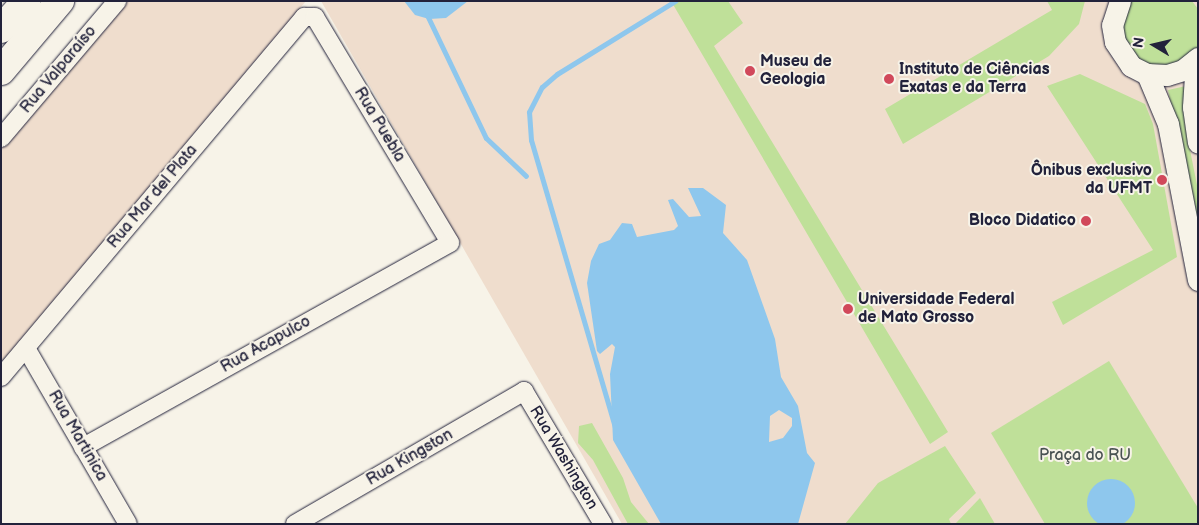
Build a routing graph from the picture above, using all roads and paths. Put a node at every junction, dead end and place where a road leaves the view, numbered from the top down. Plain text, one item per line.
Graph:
1 (26, 1) edge
2 (60, 1) edge
3 (118, 1) edge
4 (1120, 1) edge
5 (304, 17) joint
6 (1, 28) edge
7 (1197, 59) edge
8 (1, 71) edge
9 (1147, 74) junction
10 (1, 138) edge
11 (1198, 143) edge
12 (450, 243) joint
13 (1198, 280) edge
14 (26, 348) junction
15 (1, 376) edge
16 (524, 391) joint
17 (83, 447) junction
18 (128, 524) edge
19 (295, 524) edge
20 (603, 524) edge

1 - 6 main road
2 - 8 main road
3 - 10 street, Rua Valparaíso
4 - 9 street
5 - 12 street, Rua Puebla
5 - 14 street, Rua Mar del Plata
7 - 9 street
7 - 11 street
9 - 13 street
12 - 17 street, Rua Acapulco
14 - 15 street, Rua Mar del Plata
14 - 17 street, Rua Martinica
16 - 19 street, Rua Kingston
16 - 20 street, Rua Washington
17 - 18 street, Rua Martinica

